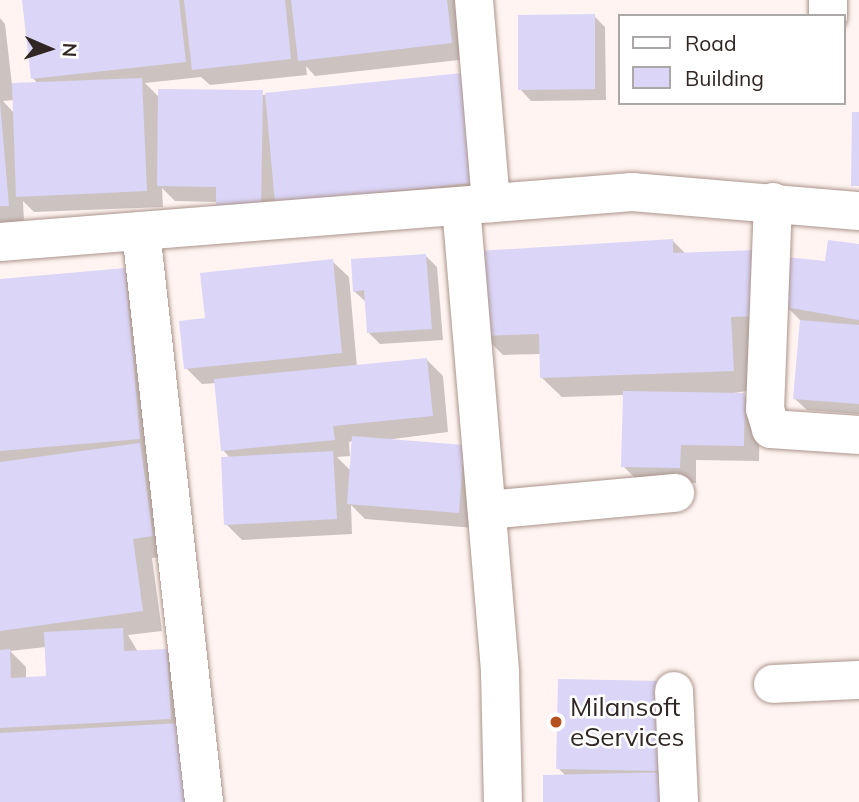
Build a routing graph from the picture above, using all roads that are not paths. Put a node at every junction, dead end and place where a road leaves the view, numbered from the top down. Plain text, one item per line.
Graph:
1 (474, 0) edge
2 (774, 202) junction
3 (476, 205) junction
4 (859, 211) edge
5 (141, 231) junction
6 (0, 242) edge
7 (859, 435) edge
8 (675, 493) dead end
9 (487, 510) junction
10 (859, 680) edge
11 (773, 684) dead end
12 (674, 691) dead end
13 (204, 802) edge
14 (503, 802) edge
15 (679, 802) edge

1 - 3 street
2 - 3 street
2 - 4 street
2 - 7 street
3 - 5 street
3 - 9 street
5 - 6 street
5 - 13 street
8 - 9 street
9 - 14 street
10 - 11 street
12 - 15 street

